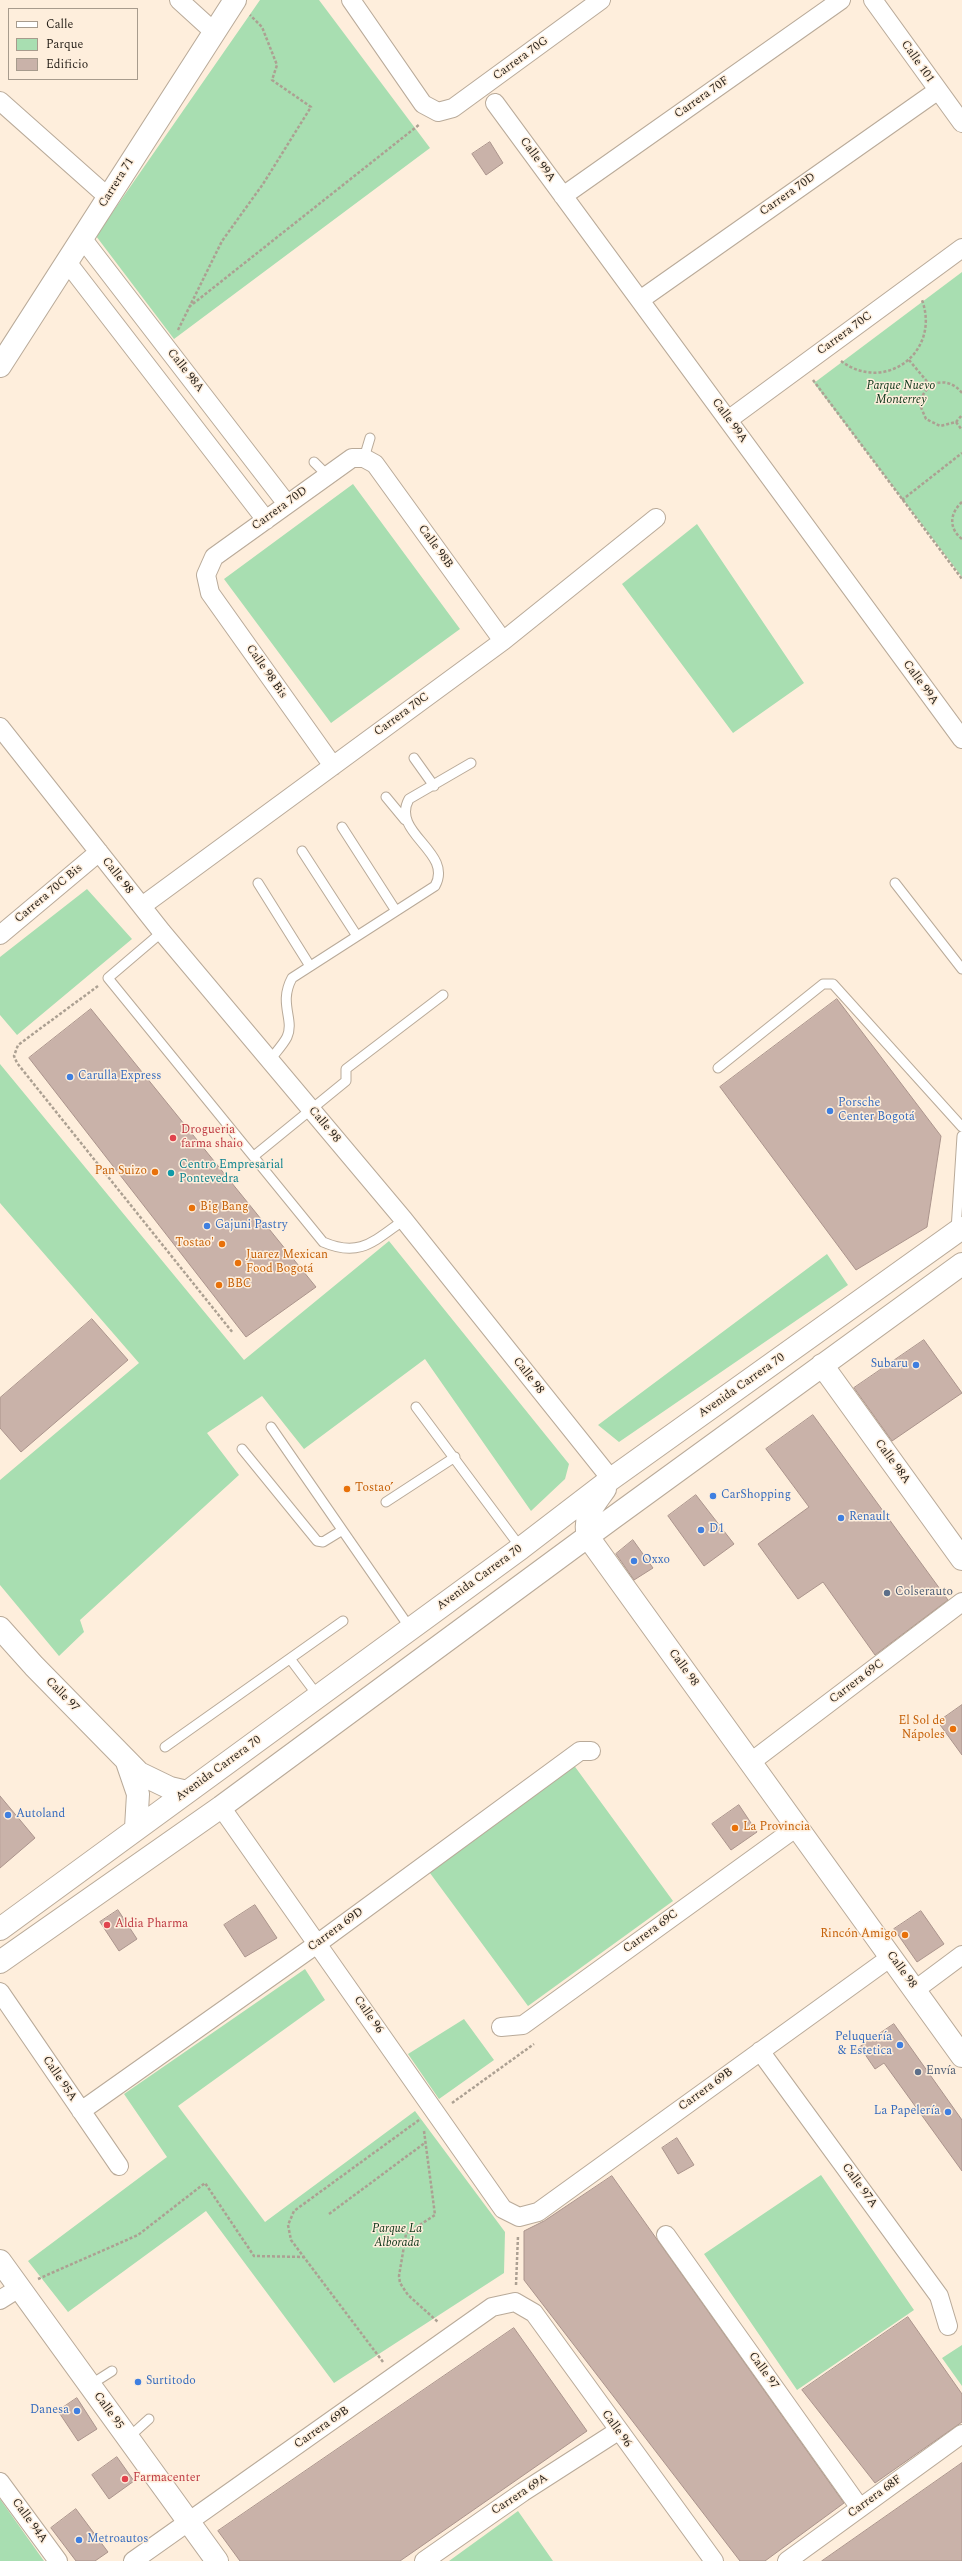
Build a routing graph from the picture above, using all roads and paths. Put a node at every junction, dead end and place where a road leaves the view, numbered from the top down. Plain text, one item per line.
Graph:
1 (179, 0) edge
2 (235, 0) edge
3 (351, 0) edge
4 (601, 0) edge
5 (841, 0) edge
6 (873, 0) edge
7 (213, 31) junction
8 (937, 91) junction
9 (0, 101) edge
10 (495, 103) dead end
11 (438, 112) junction
12 (962, 123) edge
13 (108, 196) junction
14 (564, 196) junction
15 (82, 238) junction
16 (962, 248) edge
17 (67, 262) junction
18 (921, 296) dead end
19 (640, 300) junction
20 (189, 307) junction
21 (169, 351) junction
22 (836, 357) dead end
23 (909, 360) junction
24 (1, 363) edge
25 (810, 377) dead end
26 (930, 385) junction
27 (962, 393) edge
28 (962, 415) edge
29 (728, 420) junction
30 (956, 422) junction
31 (962, 430) edge
32 (370, 438) dead end
33 (962, 453) edge
34 (364, 458) junction
35 (314, 462) dead end
36 (327, 475) junction
37 (902, 500) junction
38 (962, 502) edge
39 (287, 504) junction
40 (656, 518) dead end
41 (266, 520) junction
42 (962, 539) edge
43 (206, 575) joint
44 (962, 579) edge
45 (503, 641) junction
46 (0, 727) edge
47 (962, 739) edge
48 (414, 758) dead end
49 (471, 763) dead end
50 (333, 766) junction
51 (434, 786) junction
52 (386, 797) dead end
53 (405, 820) junction
54 (342, 828) dead end
55 (302, 851) dead end
56 (99, 852) junction
57 (258, 883) dead end
58 (896, 883) dead end
59 (142, 906) junction
60 (396, 911) junction
61 (162, 932) junction
62 (0, 935) edge
63 (357, 936) junction
64 (310, 966) junction
65 (962, 970) edge
66 (108, 978) junction
67 (444, 995) dead end
68 (270, 1060) junction
69 (718, 1068) dead end
70 (312, 1110) junction
71 (962, 1127) edge
72 (962, 1136) edge
73 (254, 1156) junction
74 (404, 1220) junction
75 (959, 1231) edge
76 (962, 1264) edge
77 (233, 1333) dead end
78 (822, 1365) junction
79 (416, 1407) dead end
80 (271, 1427) dead end
81 (242, 1449) dead end
82 (455, 1457) junction
83 (611, 1479) junction
84 (386, 1502) dead end
85 (341, 1531) junction
86 (588, 1537) junction
87 (521, 1548) junction
88 (962, 1559) edge
89 (962, 1602) edge
90 (343, 1621) dead end
91 (0, 1628) edge
92 (410, 1628) junction
93 (291, 1660) junction
94 (318, 1696) junction
95 (165, 1747) dead end
96 (591, 1751) dead end
97 (127, 1761) junction
98 (751, 1762) junction
99 (187, 1792) junction
100 (221, 1807) junction
101 (797, 1827) junction
102 (136, 1828) junction
103 (0, 1929) edge
104 (317, 1944) junction
105 (962, 1956) edge
106 (891, 1957) junction
107 (0, 1962) edge
108 (915, 1990) junction
109 (0, 1992) edge
110 (501, 2028) dead end
111 (534, 2044) dead end
112 (760, 2051) junction
113 (962, 2056) edge
114 (81, 2112) junction
115 (430, 2118) junction
116 (424, 2129) dead end
117 (426, 2142) junction
118 (119, 2166) dead end
119 (329, 2214) dead end
120 (519, 2217) junction
121 (666, 2235) dead end
122 (305, 2257) junction
123 (0, 2260) edge
124 (19, 2288) junction
125 (0, 2300) edge
126 (515, 2302) junction
127 (948, 2326) dead end
128 (450, 2338) junction
129 (112, 2371) dead end
130 (394, 2378) junction
131 (90, 2385) junction
132 (149, 2419) dead end
133 (618, 2431) junction
134 (962, 2434) edge
135 (128, 2438) junction
136 (0, 2482) edge
137 (860, 2508) junction
138 (188, 2522) junction
139 (58, 2561) edge
140 (133, 2561) edge
141 (217, 2561) edge
142 (424, 2561) edge
143 (714, 2561) edge
144 (787, 2561) edge

1 - 7 street
2 - 7 street, Carrera 71
2 - 20 path
3 - 11 street
4 - 11 street, Carrera 70G
5 - 14 street, Carrera 70F
6 - 8 street, Calle 101
7 - 13 street, Carrera 71
8 - 12 street, Calle 101
8 - 19 street, Carrera 70D
9 - 13 street
10 - 14 street, Calle 99A
11 - 20 path
13 - 15 street, Carrera 71
14 - 19 street, Calle 99A
15 - 17 street, Carrera 71
15 - 21 street, Calle 98A
16 - 29 street, Carrera 70C
17 - 24 street, Carrera 71
17 - 41 street
18 - 23 path
19 - 29 street, Calle 99A
20 - 21 path
21 - 39 street, Calle 98A
22 - 23 path
23 - 26 path
25 - 37 path
26 - 27 path
26 - 30 path
28 - 30 path
29 - 47 street, Calle 99A
30 - 31 path
32 - 34 lane
33 - 37 path
34 - 36 street, Carrera 70D
34 - 45 street, Calle 98B
35 - 36 lane
36 - 39 street, Carrera 70D
37 - 44 path
38 - 42 path
39 - 41 street, Carrera 70D
40 - 45 street, Carrera 70C
41 - 43 street, Carrera 70D
43 - 50 street, Calle 98 Bis
45 - 50 street, Carrera 70C
46 - 56 street, Calle 98
48 - 51 lane
49 - 51 lane
50 - 59 street, Carrera 70C
51 - 53 lane
52 - 53 lane
53 - 60 lane
54 - 60 lane
55 - 63 lane
56 - 59 street, Calle 98
56 - 62 street, Carrera 70C Bis
57 - 64 lane
58 - 65 lane
59 - 61 street, Calle 98
60 - 63 lane
61 - 66 lane
61 - 68 street, Calle 98
63 - 64 lane
64 - 68 lane
66 - 73 lane
66 - 77 path
67 - 70 lane
68 - 70 street, Calle 98
69 - 71 lane
70 - 73 lane
70 - 74 street, Calle 98
72 - 75 lane
73 - 74 lane
74 - 83 street, Calle 98
75 - 83 street, Avenida Carrera 70
76 - 78 street
78 - 86 street
78 - 88 street, Calle 98A
79 - 82 lane
80 - 85 lane
81 - 85 lane
82 - 84 lane
82 - 87 lane
83 - 86 street
83 - 87 street, Avenida Carrera 70
85 - 92 lane
86 - 98 street, Calle 98
86 - 100 street
87 - 92 street, Avenida Carrera 70
89 - 98 street, Carrera 69C
90 - 93 lane
91 - 97 street, Calle 97
92 - 94 street, Avenida Carrera 70
93 - 94 lane
93 - 95 lane
94 - 99 street, Avenida Carrera 70
96 - 104 street, Carrera 69D
97 - 99 street, Calle 97
97 - 102 street, Calle 97
98 - 101 street, Calle 98
99 - 102 street, Avenida Carrera 70
100 - 104 street, Calle 96
100 - 107 street
101 - 106 street, Calle 98
101 - 110 street, Carrera 69C
102 - 103 street, Avenida Carrera 70
104 - 114 street, Carrera 69D
104 - 115 street, Calle 96
105 - 108 street
106 - 108 street, Calle 98
106 - 112 street, Carrera 69B
108 - 113 street, Calle 98
109 - 114 street, Calle 95A
111 - 115 path
112 - 120 street, Carrera 69B
112 - 127 street, Calle 97A
114 - 118 street, Calle 95A
115 - 120 street, Calle 96
115 - 122 path
116 - 117 path
117 - 119 path
117 - 128 path
120 - 126 path
121 - 137 street, Calle 97
122 - 124 path
122 - 130 path
123 - 124 street, Calle 95
124 - 125 street
124 - 131 street, Calle 95
126 - 128 street, Carrera 69B
126 - 133 street, Calle 96
128 - 130 street, Carrera 69B
129 - 131 lane
130 - 138 street, Carrera 69B
131 - 135 street, Calle 95
132 - 135 lane
133 - 142 street, Carrera 69A
133 - 143 street, Calle 96
134 - 137 street, Carrera 68F
135 - 138 street, Calle 95
136 - 139 street, Calle 94A
137 - 144 street, Carrera 68F
138 - 140 street, Carrera 69B
138 - 141 street, Calle 95

